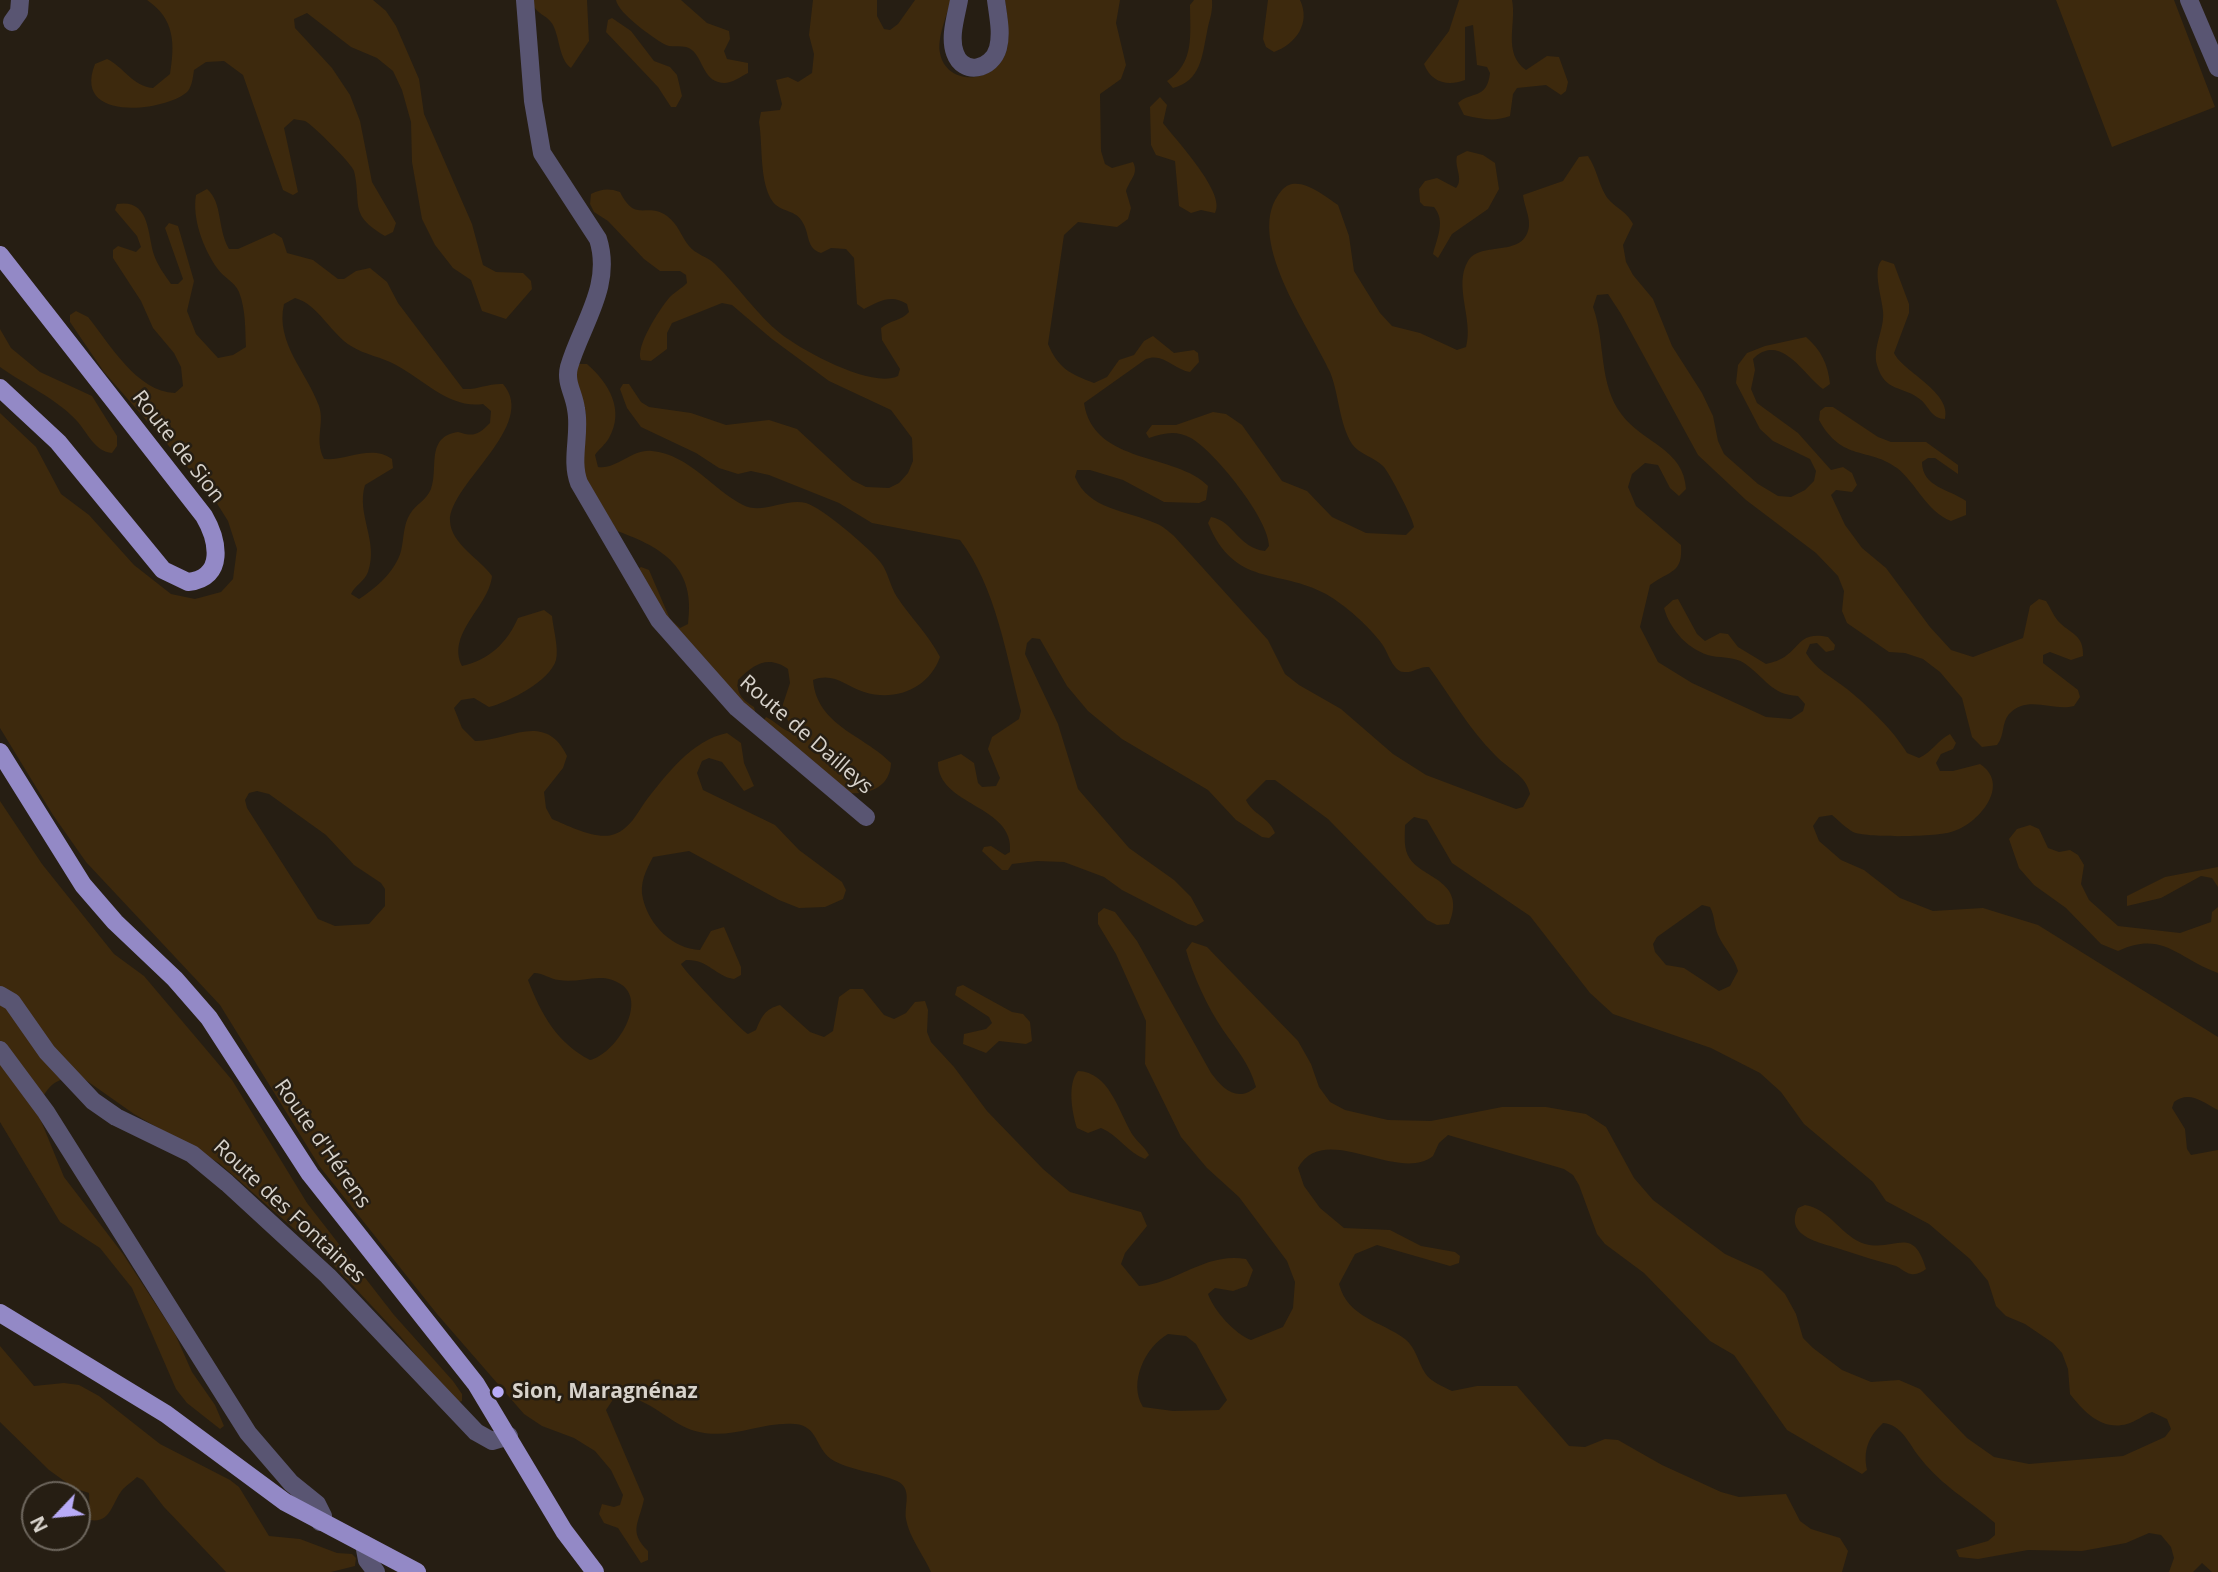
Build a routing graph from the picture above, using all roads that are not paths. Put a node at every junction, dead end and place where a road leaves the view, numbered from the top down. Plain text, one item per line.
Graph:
1 (20, 0) edge
2 (525, 0) edge
3 (959, 0) edge
4 (996, 0) edge
5 (2189, 0) edge
6 (12, 22) dead end
7 (2218, 68) edge
8 (0, 255) edge
9 (0, 388) edge
10 (0, 752) edge
11 (866, 817) dead end
12 (0, 995) edge
13 (0, 1050) edge
14 (0, 1312) edge
15 (509, 1436) junction
16 (320, 1522) junction
17 (364, 1544) junction
18 (376, 1572) edge
19 (417, 1572) edge
20 (595, 1572) edge

1 - 6 street
2 - 11 street, Route de Dailleys
3 - 4 street
5 - 7 street
8 - 9 main road, Route de Sion
10 - 15 main road, Route d'Hérens
12 - 15 street, Route des Fontaines
13 - 16 street
14 - 16 main road
15 - 20 main road, Route d'Hérens
16 - 17 main road
17 - 18 street
17 - 19 main road

